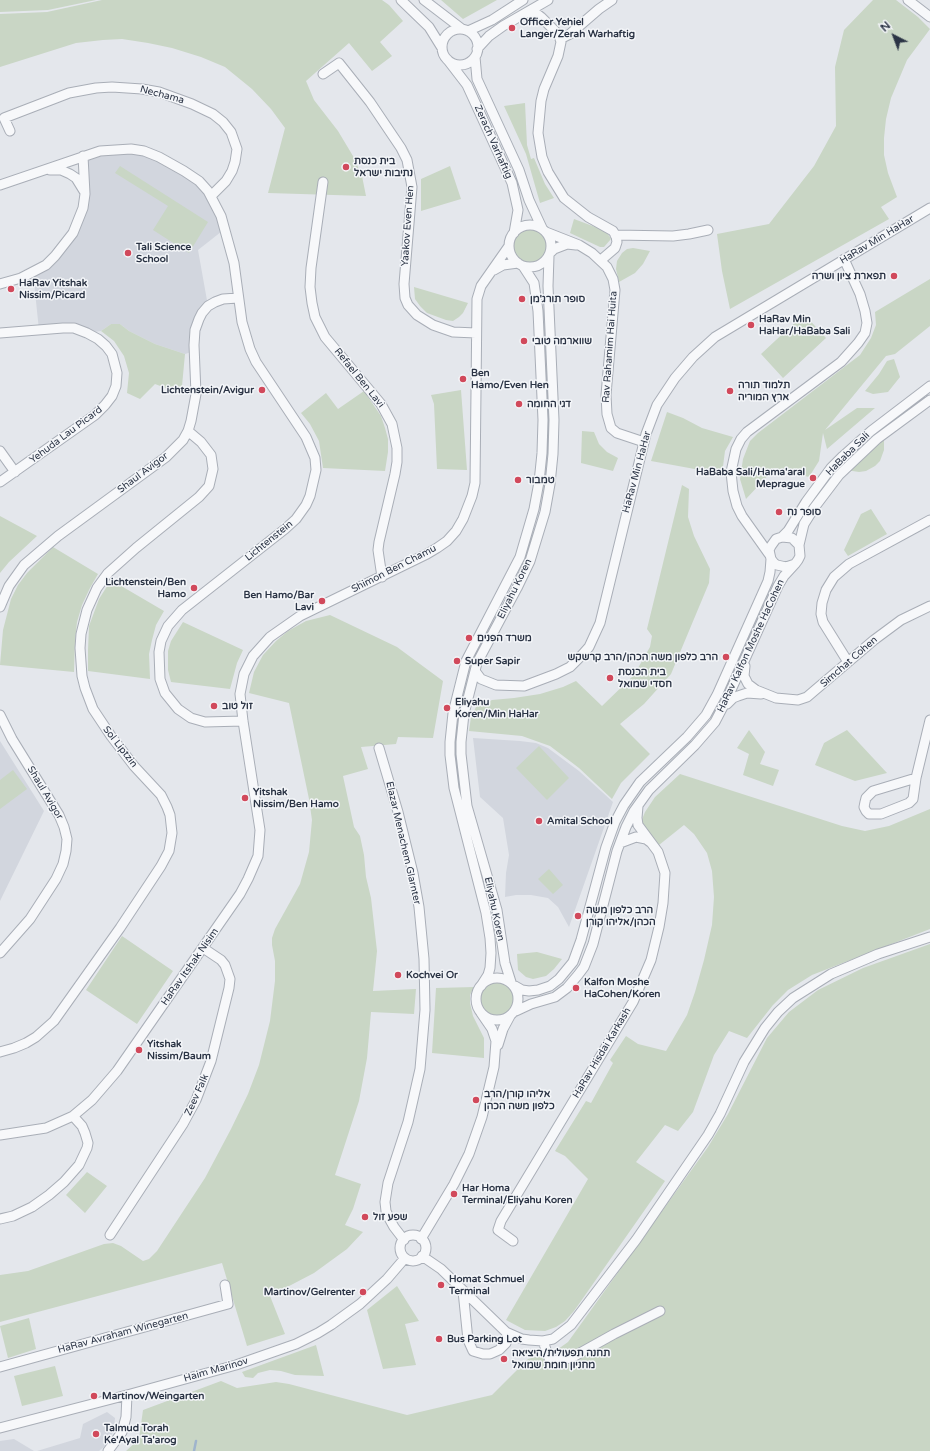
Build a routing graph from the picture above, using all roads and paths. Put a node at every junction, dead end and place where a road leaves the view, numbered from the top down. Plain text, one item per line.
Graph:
1 (401, 0) edge
2 (424, 0) edge
3 (523, 0) edge
4 (548, 0) edge
5 (612, 0) edge
6 (908, 0) edge
7 (527, 12) junction
8 (930, 17) edge
9 (465, 30) junction
10 (560, 40) junction
11 (442, 48) junction
12 (476, 53) junction
13 (447, 60) junction
14 (323, 74) dead end
15 (10, 131) dead end
16 (83, 156) junction
17 (43, 170) junction
18 (323, 182) dead end
19 (0, 185) edge
20 (85, 194) junction
21 (211, 196) junction
22 (930, 208) edge
23 (544, 230) junction
24 (708, 230) dead end
25 (514, 233) junction
26 (615, 235) junction
27 (579, 245) junction
28 (509, 246) junction
29 (550, 254) junction
30 (844, 259) junction
31 (601, 260) junction
32 (521, 265) junction
33 (486, 278) junction
34 (0, 284) edge
35 (238, 298) junction
36 (0, 333) edge
37 (476, 333) junction
38 (930, 386) edge
39 (930, 400) edge
40 (188, 432) junction
41 (644, 442) junction
42 (0, 452) edge
43 (15, 472) junction
44 (0, 482) edge
45 (930, 520) edge
46 (756, 534) junction
47 (779, 538) junction
48 (799, 545) junction
49 (770, 556) junction
50 (795, 564) junction
51 (382, 576) junction
52 (930, 606) edge
53 (0, 607) edge
54 (745, 660) junction
55 (848, 662) junction
56 (475, 671) junction
57 (764, 694) junction
58 (724, 706) junction
59 (0, 715) edge
60 (930, 720) edge
61 (243, 721) junction
62 (379, 748) dead end
63 (916, 778) junction
64 (638, 804) junction
65 (620, 843) junction
66 (654, 845) junction
67 (930, 937) edge
68 (203, 948) junction
69 (0, 953) edge
70 (513, 984) junction
71 (481, 986) junction
72 (481, 1013) junction
73 (513, 1013) junction
74 (496, 1050) junction
75 (0, 1052) edge
76 (73, 1116) junction
77 (0, 1135) edge
78 (0, 1219) edge
79 (110, 1235) dead end
80 (421, 1238) junction
81 (404, 1240) junction
82 (514, 1241) dead end
83 (422, 1256) junction
84 (405, 1258) junction
85 (225, 1285) dead end
86 (464, 1291) junction
87 (660, 1311) dead end
88 (506, 1332) junction
89 (543, 1341) junction
90 (0, 1367) edge
91 (127, 1395) junction
92 (0, 1428) edge
93 (108, 1451) edge

1 - 11 street
2 - 9 street
3 - 9 street
4 - 7 street
5 - 10 street
6 - 8 street
7 - 10 street
7 - 12 street
9 - 11 street
9 - 12 street
10 - 26 street
11 - 13 street
12 - 13 street
12 - 23 street, Zerach Varhaftig
13 - 25 street, Zerach Varhaftig
14 - 37 street, Yaakov Even Hen
15 - 21 street, Nechama
16 - 17 street, Lichtenstein
16 - 20 street
16 - 21 street, Lichtenstein
17 - 19 street, Lichtenstein
17 - 20 street
18 - 51 street, Refael Ben Lavi
20 - 34 street
21 - 35 street, Lichtenstein
22 - 30 street, HaRav Min HaHar
23 - 25 street
23 - 27 street
23 - 29 street
24 - 26 street
25 - 28 street
26 - 31 street
27 - 29 street
27 - 31 street, Rav Rahamim Hai Huita
28 - 32 street
28 - 33 street, Shimon Ben Chamu
29 - 32 street
29 - 56 street, Eliyahu Koren
30 - 41 street, HaRav Min HaHar
30 - 46 street
31 - 41 street, Rav Rahamim Hai Huita
32 - 33 street, Shimon Ben Chamu
32 - 71 street, Eliyahu Koren
33 - 37 street, Shimon Ben Chamu
35 - 40 street, Shaul Avigor
35 - 61 street, Lichtenstein
36 - 43 street, Yehuda Lau Picard
37 - 51 street, Shimon Ben Chamu
38 - 47 street, HaBaba Sali
39 - 48 street, HaBaba Sali
40 - 53 street, Shaul Avigor
40 - 75 street, Sol Liptzin
41 - 56 street, HaRav Min HaHar
42 - 43 street
43 - 44 street, Yehuda Lau Picard
45 - 55 street
46 - 47 street
46 - 49 street
47 - 48 street
47 - 49 street
48 - 50 street
49 - 50 street
49 - 70 street, HaRav Kalfon Moshe HaCohen
50 - 54 street, HaRav Kalfon Moshe HaCohen
51 - 61 street, Shimon Ben Chamu
52 - 55 street, Simchat Cohen
54 - 57 street
54 - 58 street, HaRav Kalfon Moshe HaCohen
55 - 57 street, Simchat Cohen
56 - 70 street, Eliyahu Koren
57 - 58 street
58 - 64 street, HaRav Kalfon Moshe HaCohen
59 - 69 street, Shaul Avigor
60 - 63 street
61 - 68 street, HaRav Itshak Nisim
62 - 81 street, Elazar Menachem Glarnter
63 - 63 street
64 - 65 street, HaRav Kalfon Moshe HaCohen
64 - 66 street, HaRav Hisdai Karkash
65 - 66 street
65 - 73 street, HaRav Kalfon Moshe HaCohen
66 - 82 street, HaRav Hisdai Karkash
67 - 89 street
68 - 76 street, HaRav Itshak Nisim
68 - 79 street, Zeev Falk
70 - 71 street
70 - 73 street
71 - 72 street
72 - 73 street
72 - 74 street
73 - 74 street
74 - 80 street
76 - 77 street, HaRav Itshak Nisim
76 - 78 street
80 - 81 street
80 - 83 street
81 - 84 street
83 - 84 street
83 - 86 street
84 - 91 street, Haim Marinov
85 - 90 street, HaRav Avraham Winegarten
86 - 88 street
86 - 88 street
87 - 89 street
88 - 89 street
91 - 92 street, Haim Marinov
91 - 93 street

